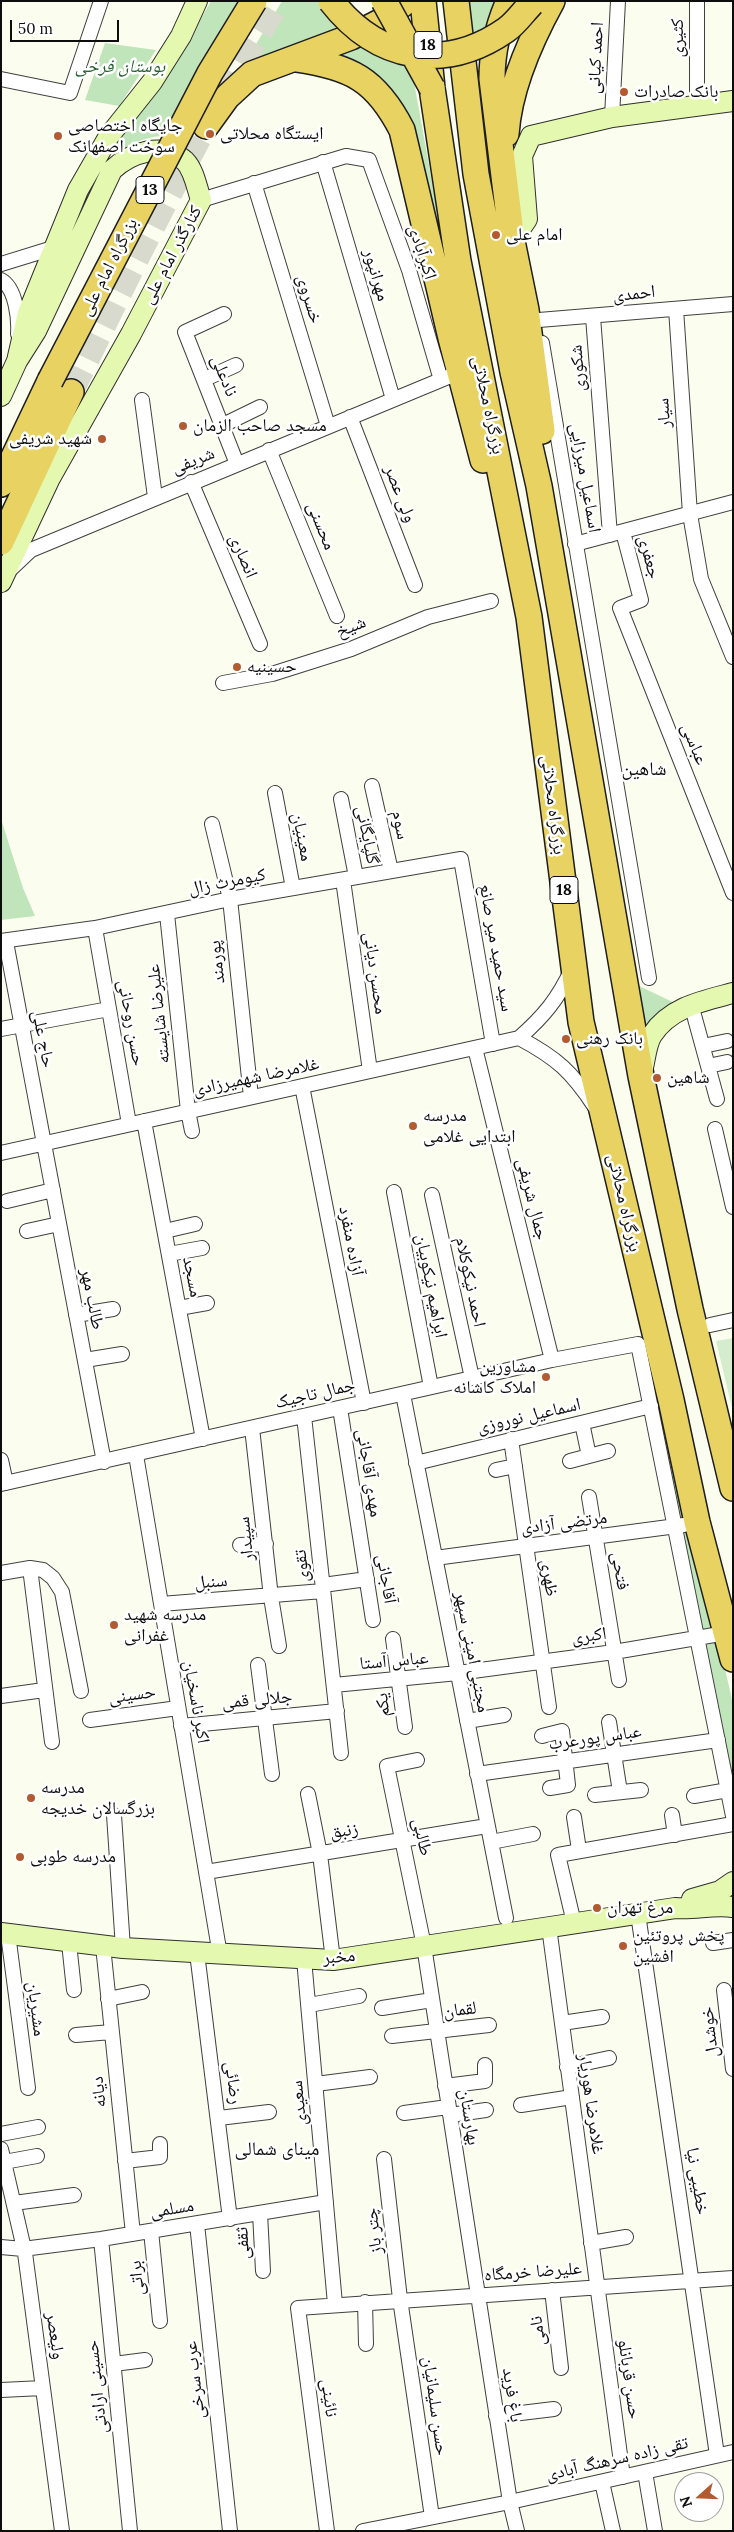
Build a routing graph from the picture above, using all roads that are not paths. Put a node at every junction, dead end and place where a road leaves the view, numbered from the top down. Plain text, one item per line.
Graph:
1 (101, 1) edge
2 (198, 1) edge
3 (254, 1) edge
4 (331, 1) edge
5 (384, 1) edge
6 (406, 1) edge
7 (423, 1) edge
8 (456, 1) edge
9 (509, 1) edge
10 (533, 1) edge
11 (552, 1) edge
12 (618, 1) edge
13 (697, 1) edge
14 (296, 60) junction
15 (1, 79) edge
16 (432, 88) junction
17 (733, 101) edge
18 (697, 104) junction
19 (612, 118) junction
20 (206, 126) dead end
21 (323, 162) junction
22 (504, 164) junction
23 (254, 183) junction
24 (201, 200) junction
25 (512, 241) junction
26 (53, 248) junction
27 (1, 264) edge
28 (1, 280) edge
29 (733, 304) edge
30 (676, 309) junction
31 (224, 314) dead end
32 (532, 315) junction
33 (593, 317) junction
34 (17, 361) junction
35 (236, 365) dead end
36 (450, 376) junction
37 (205, 379) junction
38 (61, 387) junction
39 (1, 396) edge
40 (393, 399) junction
41 (142, 400) dead end
42 (260, 407) dead end
43 (350, 417) junction
44 (223, 424) junction
45 (328, 426) junction
46 (269, 450) junction
47 (237, 464) junction
48 (191, 482) junction
49 (1, 484) edge
50 (539, 486) junction
51 (155, 497) junction
52 (733, 502) edge
53 (690, 514) junction
54 (616, 533) junction
55 (1, 542) edge
56 (516, 542) junction
57 (575, 544) junction
58 (3, 579) edge
59 (415, 585) dead end
60 (491, 601) dead end
61 (620, 608) joint
62 (337, 616) dead end
63 (260, 644) dead end
64 (733, 657) edge
65 (223, 683) dead end
66 (372, 786) dead end
67 (275, 793) dead end
68 (341, 799) dead end
69 (212, 824) dead end
70 (461, 859) joint
71 (391, 871) junction
72 (350, 878) junction
73 (293, 888) junction
74 (733, 893) edge
75 (230, 899) junction
76 (166, 914) junction
77 (96, 928) junction
78 (3, 941) edge
79 (574, 965) junction
80 (649, 978) dead end
81 (733, 993) edge
82 (691, 1004) junction
83 (109, 1009) junction
84 (21, 1025) junction
85 (1, 1029) edge
86 (519, 1038) junction
87 (727, 1041) dead end
88 (494, 1044) junction
89 (703, 1046) junction
90 (475, 1048) junction
91 (728, 1062) dead end
92 (708, 1066) junction
93 (370, 1071) junction
94 (641, 1076) junction
95 (302, 1086) junction
96 (251, 1097) junction
97 (717, 1099) dead end
98 (188, 1111) junction
99 (604, 1120) junction
100 (144, 1121) junction
101 (129, 1124) junction
102 (715, 1129) dead end
103 (192, 1131) dead end
104 (44, 1143) junction
105 (1, 1153) edge
106 (53, 1190) junction
107 (394, 1192) dead end
108 (432, 1195) dead end
109 (7, 1202) dead end
110 (733, 1207) edge
111 (60, 1224) junction
112 (195, 1224) dead end
113 (27, 1231) dead end
114 (165, 1231) junction
115 (202, 1248) dead end
116 (169, 1254) junction
117 (207, 1303) dead end
118 (179, 1308) junction
119 (113, 1309) dead end
120 (76, 1315) junction
121 (733, 1320) edge
122 (710, 1324) dead end
123 (122, 1354) dead end
124 (85, 1360) junction
125 (552, 1360) junction
126 (472, 1378) junction
127 (431, 1387) junction
128 (403, 1394) junction
129 (364, 1402) junction
130 (651, 1406) junction
131 (340, 1408) junction
132 (304, 1416) junction
133 (582, 1422) junction
134 (252, 1428) junction
135 (203, 1439) junction
136 (512, 1439) junction
137 (608, 1451) dead end
138 (136, 1455) junction
139 (589, 1456) junction
140 (1, 1460) edge
141 (570, 1461) dead end
142 (104, 1462) junction
143 (416, 1463) junction
144 (515, 1466) junction
145 (496, 1470) dead end
146 (4, 1484) edge
147 (733, 1488) edge
148 (589, 1497) dead end
149 (686, 1525) junction
150 (596, 1539) junction
151 (266, 1544) junction
152 (362, 1544) joint
153 (240, 1545) dead end
154 (526, 1547) junction
155 (435, 1558) junction
156 (30, 1568) junction
157 (1, 1572) edge
158 (367, 1579) junction
159 (323, 1588) junction
160 (271, 1597) junction
161 (161, 1604) junction
162 (374, 1620) dead end
163 (726, 1633) junction
164 (697, 1638) junction
165 (393, 1639) dead end
166 (279, 1646) dead end
167 (614, 1652) junction
168 (733, 1659) edge
169 (542, 1662) junction
170 (258, 1665) dead end
171 (458, 1673) junction
172 (399, 1679) junction
173 (620, 1680) dead end
174 (334, 1685) junction
175 (44, 1690) junction
176 (81, 1691) dead end
177 (1, 1696) edge
178 (549, 1707) dead end
179 (178, 1708) junction
180 (337, 1711) junction
181 (504, 1715) dead end
182 (265, 1718) junction
183 (90, 1720) dead end
184 (467, 1721) junction
185 (610, 1722) dead end
186 (181, 1726) junction
187 (404, 1728) dead end
188 (542, 1736) dead end
189 (718, 1740) junction
190 (52, 1742) dead end
191 (341, 1753) dead end
192 (615, 1755) junction
193 (417, 1760) dead end
194 (566, 1761) junction
195 (272, 1774) dead end
196 (477, 1774) junction
197 (550, 1788) dead end
198 (641, 1790) dead end
199 (728, 1790) junction
200 (620, 1792) junction
201 (308, 1794) dead end
202 (596, 1795) dead end
203 (694, 1796) dead end
204 (114, 1814) dead end
205 (672, 1815) dead end
206 (733, 1816) edge
207 (574, 1817) dead end
208 (733, 1824) edge
209 (488, 1826) junction
210 (533, 1834) dead end
211 (675, 1835) junction
212 (404, 1840) junction
213 (491, 1842) junction
214 (579, 1850) junction
215 (320, 1854) junction
216 (206, 1872) junction
217 (733, 1882) edge
218 (733, 1907) edge
219 (674, 1908) junction
220 (638, 1914) junction
221 (506, 1918) dead end
222 (574, 1923) junction
223 (549, 1927) junction
224 (4, 1934) edge
225 (733, 1940) edge
226 (69, 1942) junction
227 (713, 1943) dead end
228 (103, 1946) junction
229 (424, 1946) junction
230 (123, 1948) junction
231 (197, 1953) junction
232 (220, 1955) junction
233 (304, 1959) junction
234 (333, 1960) junction
235 (74, 1990) dead end
236 (724, 1990) dead end
237 (142, 1992) dead end
238 (359, 1996) dead end
239 (108, 1998) junction
240 (432, 2000) junction
241 (309, 2005) junction
242 (382, 2008) dead end
243 (602, 2017) dead end
244 (562, 2023) junction
245 (488, 2025) dead end
246 (111, 2032) junction
247 (437, 2032) junction
248 (76, 2034) dead end
249 (392, 2036) dead end
250 (609, 2058) dead end
251 (485, 2065) dead end
252 (568, 2067) junction
253 (733, 2068) edge
254 (370, 2077) dead end
255 (316, 2084) junction
256 (445, 2086) junction
257 (28, 2088) dead end
258 (572, 2097) junction
259 (521, 2105) dead end
260 (486, 2110) dead end
261 (449, 2111) junction
262 (268, 2112) dead end
263 (404, 2113) dead end
264 (219, 2118) junction
265 (38, 2127) dead end
266 (1, 2134) edge
267 (160, 2144) dead end
268 (3, 2155) edge
269 (37, 2156) dead end
270 (384, 2159) dead end
271 (125, 2161) junction
272 (74, 2195) dead end
273 (326, 2202) junction
274 (14, 2203) junction
275 (260, 2213) junction
276 (230, 2219) junction
277 (197, 2224) junction
278 (152, 2231) junction
279 (133, 2234) junction
280 (626, 2237) dead end
281 (100, 2240) junction
282 (591, 2243) junction
283 (1, 2247) edge
284 (23, 2249) junction
285 (263, 2271) dead end
286 (733, 2278) edge
287 (694, 2281) junction
288 (597, 2287) junction
289 (552, 2290) junction
290 (476, 2294) junction
291 (400, 2299) junction
292 (365, 2302) junction
293 (335, 2304) junction
294 (160, 2321) dead end
295 (366, 2344) dead end
296 (144, 2360) dead end
297 (114, 2364) junction
298 (561, 2368) dead end
299 (43, 2388) junction
300 (1, 2390) edge
301 (554, 2409) dead end
302 (496, 2416) junction
303 (733, 2452) edge
304 (717, 2455) junction
305 (645, 2472) junction
306 (624, 2477) junction
307 (602, 2482) junction
308 (510, 2502) junction
309 (426, 2522) edge
310 (62, 2531) edge
311 (130, 2531) edge
312 (230, 2531) edge
313 (327, 2531) edge
314 (363, 2531) edge
315 (517, 2531) edge
316 (613, 2531) edge
317 (655, 2531) edge

1 - 15 street
2 - 26 main road
3 - 38 highway, بزرگراه امام علی / 13, bridge
4 - 10 highway, bridge
5 - 16 highway, bridge
6 - 14 highway
7 - 16 highway, بزرگراه محلاتی / 18, bridge
8 - 50 highway, بزرگراه محلاتی / 18
9 - 22 highway
11 - 22 highway
12 - 19 street, احمد کیانی
13 - 18 street, کثیری
14 - 20 highway
14 - 36 highway
16 - 56 highway, بزرگراه محلاتی / 18
17 - 18 main road
18 - 19 main road
19 - 25 main road
21 - 23 street
21 - 36 street, اکبرآبادی
21 - 40 street, مهرانپور
22 - 25 highway
23 - 24 street
23 - 45 street, خسروی
24 - 34 main road, کنارگذر امام علی
24 - 58 main road, کنارگذر امام علی
25 - 32 highway
26 - 27 street
26 - 34 main road
28 - 34 street
29 - 30 street, احمدی
30 - 33 street, احمدی
30 - 53 street, سیار
31 - 37 street, نادعلی
32 - 33 street, احمدی
32 - 50 highway
32 - 57 street, اسماعیل میرزایی
33 - 54 street, شکوری
34 - 39 main road
35 - 37 street
36 - 40 street, شریفی
36 - 56 highway
37 - 44 street, نادعلی
38 - 49 highway, بزرگراه امام علی / 13
38 - 55 highway, 13
40 - 43 street, شریفی
41 - 51 street
42 - 44 street
43 - 45 street, شریفی
43 - 59 street, ولی عصر
44 - 47 street, نادعلی
45 - 46 street, شریفی
46 - 47 street, شریفی
46 - 62 street, محسنی
47 - 48 street, شریفی
48 - 51 street, شریفی
48 - 63 street, انصاری
50 - 94 highway, بزرگراه محلاتی / 18
51 - 58 street, شریفی
52 - 53 street, اسماعیل میرزایی
53 - 54 street, اسماعیل میرزایی
53 - 64 street, سیار
54 - 57 street, اسماعیل میرزایی
54 - 61 street, جعفری
56 - 79 highway, بزرگراه محلاتی / 18
57 - 80 street
60 - 65 street, شیخ
61 - 74 street, عباسی
66 - 71 street, سوم
67 - 73 street, معینیان
68 - 72 street, گلپایگانی
69 - 75 street, پورمند
70 - 71 street, کیومرث زال
70 - 88 street, سید حمید میر صانع
71 - 72 street, کیومرث زال
72 - 73 street, کیومرث زال
72 - 93 street, محسن دیانی
73 - 75 street, کیومرث زال
75 - 76 street, کیومرث زال
75 - 96 street, پورمند
76 - 77 street, کیومرث زال
76 - 98 street, علیرضا شایسته
77 - 78 street, کیومرث زال
77 - 83 street, حسن روحانی
78 - 84 street, حاج علی
79 - 86 street
79 - 99 highway, بزرگراه محلاتی / 18
81 - 82 main road
82 - 89 street
82 - 94 main road
83 - 84 street
83 - 101 street, حسن روحانی
84 - 85 street
84 - 104 street, حاج علی
86 - 88 street, غلامرضا شهمیرزادی
86 - 99 street
87 - 89 street
88 - 90 street, غلامرضا شهمیرزادی
89 - 92 street
90 - 93 street, غلامرضا شهمیرزادی
90 - 125 street, جمال شریفی
91 - 92 street
92 - 97 street
93 - 95 street, غلامرضا شهمیرزادی
94 - 147 highway, بزرگراه محلاتی / 18
95 - 96 street, غلامرضا شهمیرزادی
95 - 129 street, آزاده منفرد
96 - 98 street, غلامرضا شهمیرزادی
98 - 100 street, غلامرضا شهمیرزادی
98 - 103 street, علیرضا شایسته
99 - 149 highway, بزرگراه محلاتی / 18
100 - 101 street, غلامرضا شهمیرزادی
100 - 114 street, مسجد
101 - 104 street, غلامرضا شهمیرزادی
102 - 110 street
104 - 105 street, غلامرضا شهمیرزادی
104 - 106 street, طالب مهر
106 - 109 street
106 - 111 street, طالب مهر
107 - 127 street, ابراهیم نیکوبیان
108 - 126 street, احمد نیکوکلام
111 - 113 street
111 - 120 street, طالب مهر
112 - 114 street
114 - 116 street, مسجد
115 - 116 street
116 - 118 street, مسجد
117 - 118 street
118 - 135 street, مسجد
119 - 120 street
120 - 124 street, طالب مهر
121 - 122 street
123 - 124 street
124 - 142 street, طالب مهر
125 - 126 street, جمال تاجیک
125 - 130 street, جمال تاجیک
126 - 127 street, جمال تاجیک
127 - 128 street, جمال تاجیک
128 - 129 street, جمال تاجیک
128 - 143 street, مجتبی امینی سپهر
129 - 131 street, جمال تاجیک
130 - 133 street, اسماعیل نوروزی
130 - 149 street
131 - 132 street, جمال تاجیک
131 - 152 street, مهدی آقاجانی
132 - 134 street, جمال تاجیک
132 - 159 street, تقوی
133 - 136 street, اسماعیل نوروزی
133 - 139 street
134 - 135 street, جمال تاجیک
134 - 151 street, سپیدار
135 - 138 street, جمال تاجیک
136 - 143 street, اسماعیل نوروزی
136 - 144 street, ظهری
137 - 139 street
138 - 142 street, جمال تاجیک
138 - 161 street, اکبر ناسخیان
139 - 141 street
140 - 146 street
142 - 146 street, جمال تاجیک
143 - 155 street, مجتبی امینی سپهر
144 - 145 street
144 - 154 street, ظهری
148 - 150 street, فتحی
149 - 150 street, مرتضی آزادی
149 - 163 highway, بزرگراه محلاتی / 18
149 - 164 street
150 - 154 street, مرتضی آزادی
150 - 167 street, فتحی
151 - 153 street
151 - 160 street, سپیدار
152 - 158 street, آقاجانی
154 - 155 street, مرتضی آزادی
154 - 169 street, ظهری
155 - 171 street, مجتبی امینی سپهر
156 - 157 street
156 - 175 street
156 - 176 street
158 - 159 street, سنبل
158 - 162 street, آقاجانی
159 - 160 street, سنبل
159 - 174 street, تقوی
160 - 161 street, سنبل
160 - 166 street, سپیدار
161 - 179 street, اکبر ناسخیان
163 - 164 street, اکبری
163 - 168 highway, بزرگراه محلاتی / 18
164 - 167 street, اکبری
164 - 189 street
165 - 172 street, یکم
167 - 169 street, اکبری
167 - 173 street, فتحی
169 - 171 street, اکبری
169 - 178 street, ظهری
170 - 182 street
171 - 172 street, عباس آستا
171 - 184 street, مجتبی امینی سپهر
172 - 174 street, عباس آستا
172 - 187 street, یکم
174 - 180 street, تقوی
175 - 177 street
175 - 190 street
179 - 183 street, حسینی
179 - 186 street, اکبر ناسخیان
180 - 182 street, جلالی قمی
180 - 191 street
181 - 184 street
182 - 186 street, جلالی قمی
182 - 195 street
184 - 196 street, مجتبی امینی سپهر
185 - 192 street
186 - 216 street, اکبر ناسخیان
188 - 194 street
189 - 192 street, عباس پورعرب
189 - 199 street
192 - 194 street, عباس پورعرب
192 - 200 street
193 - 212 street, طالبی
194 - 196 street, عباس پورعرب
194 - 197 street
196 - 209 street, مجتبی امینی سپهر
198 - 200 street
199 - 203 street
199 - 206 street
200 - 202 street
201 - 215 street
204 - 230 street
205 - 211 street
207 - 214 street
208 - 211 street
209 - 212 street, زنبق
209 - 213 street, مجتبی امینی سپهر
210 - 213 street
211 - 214 street
212 - 215 street, زنبق
212 - 229 street, طالبی
213 - 221 street, مجتبی امینی سپهر
214 - 222 street
215 - 216 street, زنبق
215 - 234 street
216 - 232 street, اکبر ناسخیان
217 - 219 main road
218 - 219 main road
219 - 220 main road, مخبر
220 - 222 main road, مخبر
220 - 287 street, خطیبی نیا
222 - 223 main road, مخبر
223 - 229 main road, مخبر
223 - 244 street, غلامرضا هوریار
224 - 226 main road, مخبر
224 - 257 street, مشیریان
225 - 227 street
226 - 228 main road, مخبر
226 - 235 street
228 - 230 main road, مخبر
228 - 239 street, دیانه
229 - 234 main road, مخبر
229 - 240 street, بهارستان
230 - 231 main road, مخبر
231 - 232 main road, مخبر
231 - 264 street, رضائی
232 - 233 main road, مخبر
233 - 234 main road, مخبر
233 - 241 street, سعیدی
236 - 253 street, خوشدل
237 - 239 street
238 - 241 street
239 - 246 street, دیانه
240 - 242 street
240 - 247 street, بهارستان
241 - 255 street, سعیدی
243 - 244 street
244 - 252 street, غلامرضا هوریار
245 - 247 street, لقمان
246 - 248 street
246 - 271 street, دیانه
247 - 249 street, لقمان
247 - 256 street, بهارستان
250 - 252 street
251 - 256 street
252 - 258 street, غلامرضا هوریار
254 - 255 street
255 - 273 street, سعیدی
256 - 261 street, بهارستان
258 - 259 street
258 - 282 street, غلامرضا هوریار
260 - 261 street
261 - 263 street
261 - 290 street, بهارستان
262 - 264 street
264 - 276 street, رضائی
265 - 266 street
267 - 271 street
268 - 269 street
268 - 274 street, ولیعصر
270 - 291 street, چتر باز
271 - 279 street, دیانه
272 - 274 street
273 - 275 street, مسلمی
273 - 293 street, سعیدی
274 - 284 street, ولیعصر
275 - 276 street, مسلمی
275 - 285 street, ثقفی
276 - 277 street, مسلمی
277 - 278 street, مسلمی
277 - 312 street, عرب سرخی
278 - 279 street, مسلمی
278 - 294 street, براتی
279 - 281 street, مسلمی
280 - 282 street
281 - 284 street, مسلمی
281 - 297 street, حسینی ارادتی
282 - 288 street, غلامرضا هوریار
283 - 284 street, مسلمی
284 - 299 street, ولیعصر
286 - 287 street, علیرضا خرمگاه
287 - 288 street, علیرضا خرمگاه
287 - 304 street, خطیبی نیا
288 - 289 street, علیرضا خرمگاه
288 - 306 street, حسن قربانلو
289 - 290 street, علیرضا خرمگاه
289 - 298 street, نامی
290 - 291 street, علیرضا خرمگاه
290 - 302 street, باغ فرید
291 - 292 street, علیرضا خرمگاه
291 - 309 street, حسن سلیمانیان
292 - 293 street, علیرضا خرمگاه
292 - 295 street
293 - 313 street, نائینی
296 - 297 street
297 - 311 street, حسینی ارادتی
299 - 300 street
299 - 310 street, ولیعصر
301 - 302 street
302 - 308 street, باغ فرید
303 - 304 street, تقی زاده سرهنگ آبادی
304 - 305 street, تقی زاده سرهنگ آبادی
305 - 306 street, تقی زاده سرهنگ آبادی
305 - 317 street
306 - 307 street, تقی زاده سرهنگ آبادی
307 - 308 street, تقی زاده سرهنگ آبادی
307 - 316 street
308 - 309 street, تقی زاده سرهنگ آبادی
308 - 315 street, باغ فرید
309 - 314 street, تقی زاده سرهنگ آبادی

